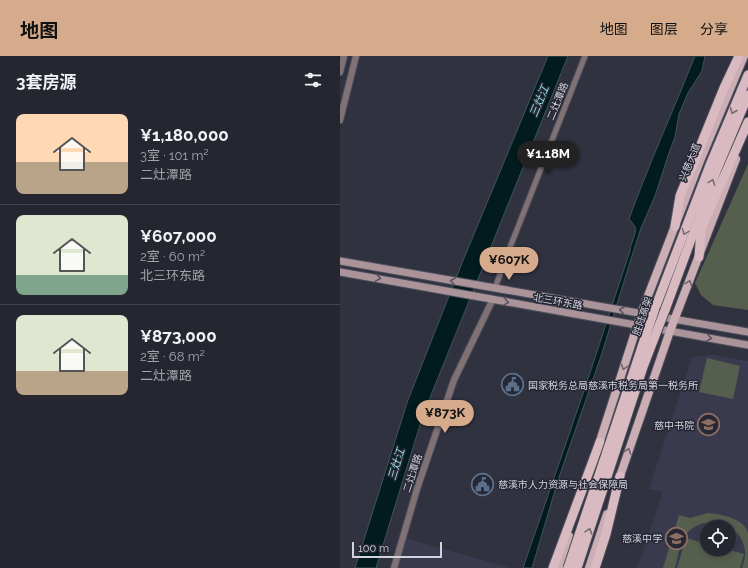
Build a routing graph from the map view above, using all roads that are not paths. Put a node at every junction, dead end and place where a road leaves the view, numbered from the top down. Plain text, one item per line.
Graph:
1 (344, 56) edge
2 (356, 56) edge
3 (585, 56) edge
4 (739, 56) edge
5 (744, 56) edge
6 (340, 72) edge
7 (748, 75) edge
8 (748, 95) edge
9 (340, 120) edge
10 (748, 122) edge
11 (748, 128) edge
12 (675, 226) junction
13 (698, 257) junction
14 (340, 261) edge
15 (340, 272) edge
16 (495, 288) junction
17 (493, 299) junction
18 (641, 314) junction
19 (675, 319) junction
20 (637, 325) junction
21 (670, 331) junction
22 (748, 332) edge
23 (748, 345) edge
24 (600, 442) junction
25 (620, 476) junction
26 (394, 568) edge
27 (553, 568) edge
28 (559, 568) edge
29 (568, 568) edge
30 (576, 568) edge
31 (589, 568) edge
32 (595, 568) edge

1 - 6 street
2 - 9 street
3 - 16 street, 二灶潭路
4 - 12 highway
5 - 12 main road, 兴慈大道
7 -> 29 highway, 胜陆高架, bridge
30 -> 8 highway, 胜陆高架, bridge
10 - 13 highway
11 - 13 main road
12 - 18 main road, 兴慈大道
19 -> 13 main road
16 -> 14 main road, 北三环东路
15 -> 17 main road, 北三环东路
18 -> 16 main road, 北三环东路
17 -> 20 main road, 北三环东路
17 - 26 street, 二灶潭路
18 - 19 main road, 北三环东路
18 - 20 main road, 兴慈大道
19 - 21 main road
19 - 22 main road, 北三环东路
20 - 21 main road, 北三环东路
20 -> 24 main road, 兴慈大道
21 -> 23 main road, 北三环东路
25 -> 21 main road
24 - 27 highway
24 - 28 main road, 兴慈大道
25 - 31 main road
25 - 32 highway

